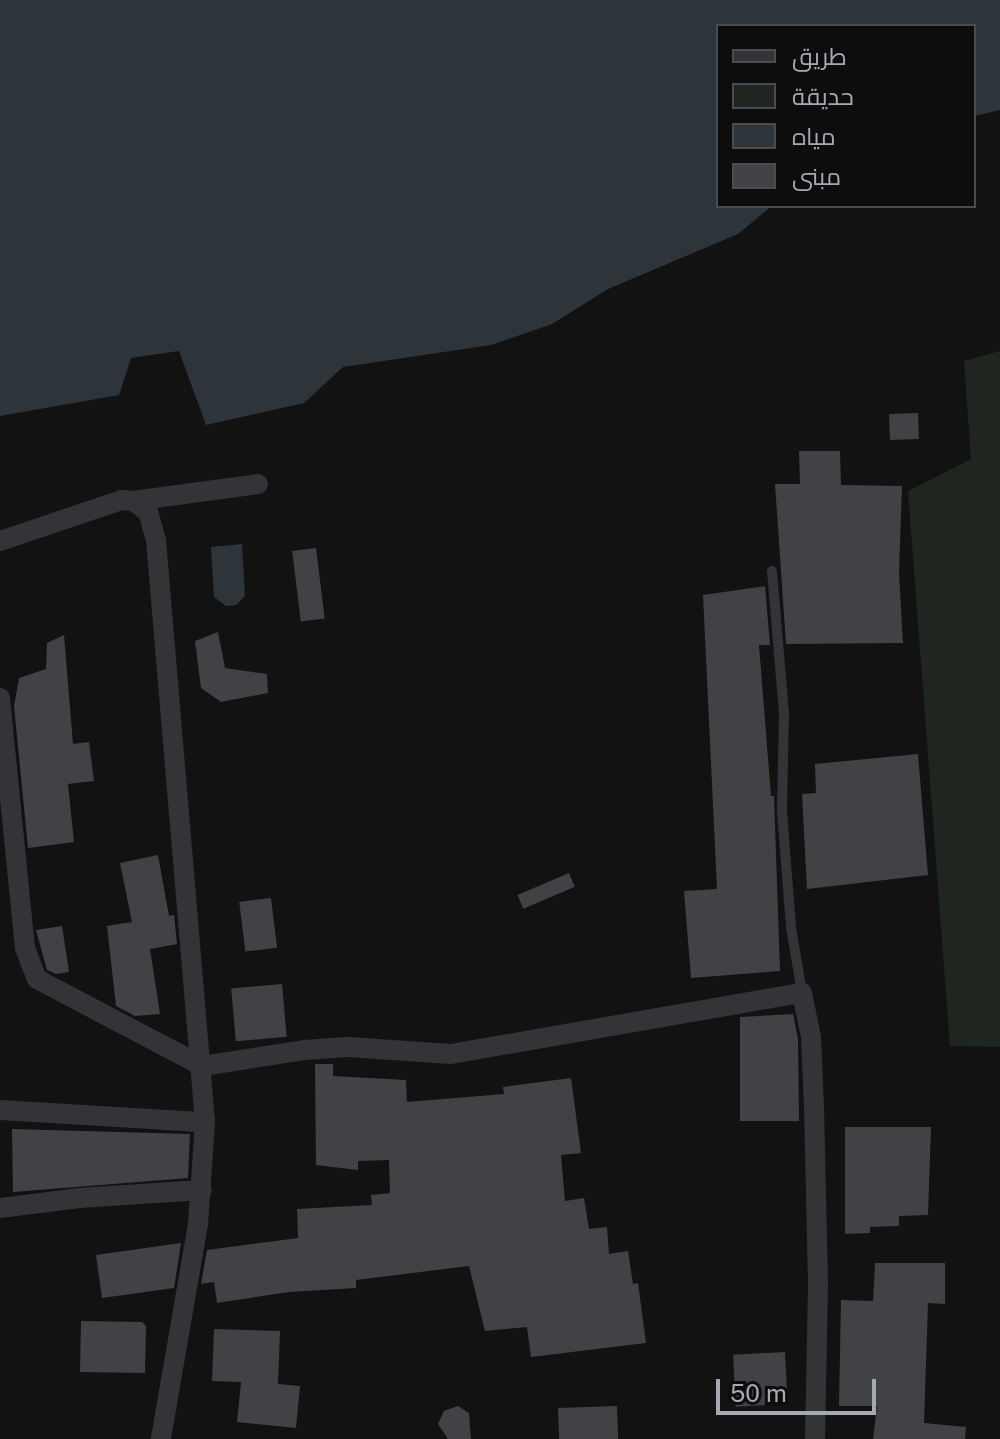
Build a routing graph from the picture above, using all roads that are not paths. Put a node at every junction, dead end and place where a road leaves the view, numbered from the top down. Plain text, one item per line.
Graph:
1 (258, 484) dead end
2 (133, 501) junction
3 (0, 541) edge
4 (772, 571) dead end
5 (0, 698) edge
6 (802, 993) junction
7 (202, 1066) junction
8 (0, 1110) edge
9 (205, 1122) junction
10 (202, 1190) junction
11 (0, 1208) edge
12 (161, 1439) edge
13 (815, 1439) edge

1 - 2 street
2 - 3 street
2 - 7 street
4 - 6 lane
5 - 7 street
6 - 7 street
6 - 13 street
7 - 9 street
8 - 9 street
9 - 10 street
10 - 11 street
10 - 12 street

